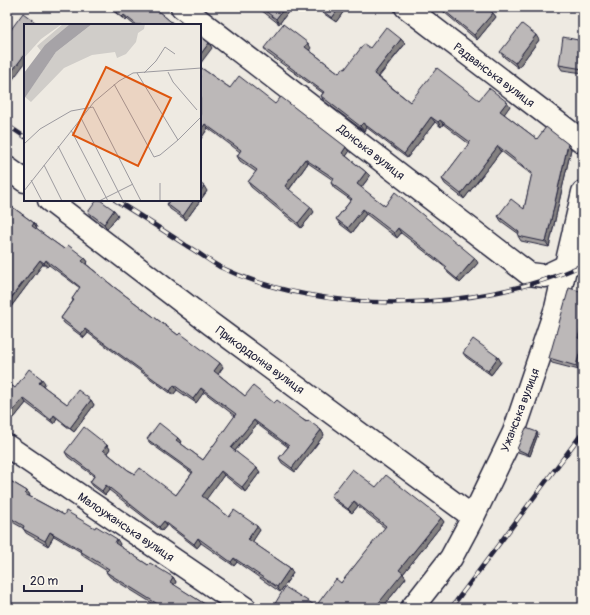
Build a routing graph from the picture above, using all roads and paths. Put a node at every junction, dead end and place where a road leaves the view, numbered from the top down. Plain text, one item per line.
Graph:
1 (182, 7) edge
2 (406, 7) edge
3 (583, 142) edge
4 (7, 168) edge
5 (24, 180) edge
6 (583, 192) edge
7 (50, 201) edge
8 (574, 263) edge
9 (7, 446) edge
10 (474, 517) junction
11 (245, 608) edge
12 (412, 608) edge

1 - 8 street, Донська вулиця
2 - 3 street, Радванська вулиця
4 - 5 street
6 - 8 street, Ужанська вулиця
7 - 10 street, Прикордонна вулиця
8 - 10 street, Ужанська вулиця
9 - 11 street, Малоужанська вулиця
10 - 12 street, Ужанська вулиця

